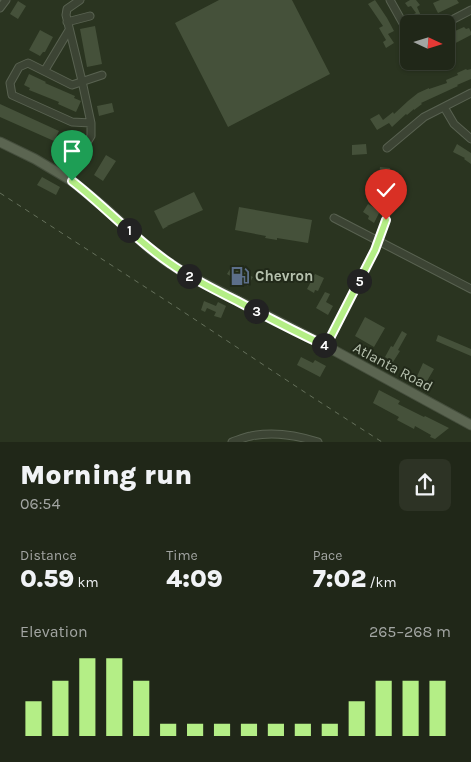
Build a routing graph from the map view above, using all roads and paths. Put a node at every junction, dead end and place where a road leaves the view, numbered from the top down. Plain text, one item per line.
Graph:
1 (6, 0) edge
2 (80, 0) edge
3 (390, 0) edge
4 (0, 8) edge
5 (471, 10) edge
6 (90, 16) dead end
7 (400, 18) edge
8 (455, 18) edge
9 (68, 26) junction
10 (44, 70) junction
11 (102, 75) dead end
12 (82, 81) junction
13 (471, 93) edge
14 (444, 107) junction
15 (91, 123) junction
16 (471, 139) edge
17 (0, 142) edge
18 (387, 148) dead end
19 (83, 149) dead end
20 (334, 218) dead end
21 (386, 220) dead end
22 (378, 241) junction
23 (471, 289) edge
24 (326, 346) junction
25 (471, 425) edge
26 (232, 442) edge
27 (318, 442) edge

1 - 4 street
2 - 9 street
3 - 7 street
5 - 8 street
6 - 9 street
9 - 10 street
9 - 12 street
10 - 12 street
10 - 15 street
11 - 12 street
12 - 15 street
13 - 14 street
14 - 16 street
14 - 18 street
15 - 19 street
17 - 24 main road, Atlanta Road
20 - 22 street
21 - 22 street
22 - 23 street
22 - 24 street
24 - 25 main road, Atlanta Road
26 - 27 street

